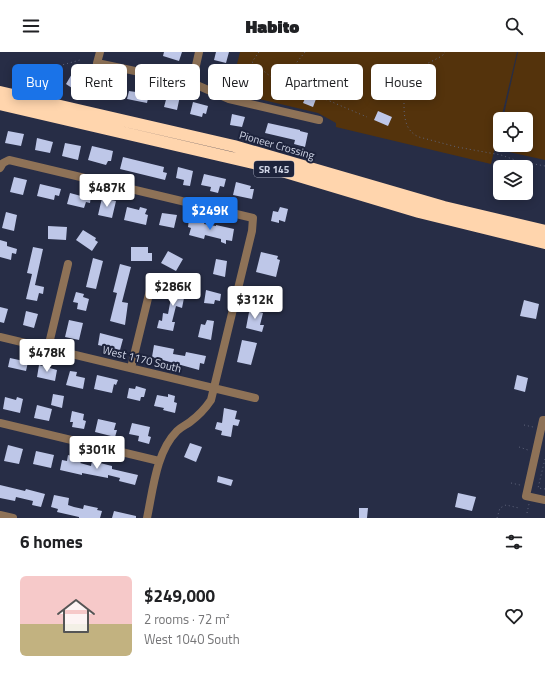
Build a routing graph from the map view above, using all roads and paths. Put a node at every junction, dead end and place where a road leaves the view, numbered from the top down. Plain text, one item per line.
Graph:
1 (100, 52) edge
2 (199, 52) edge
3 (259, 52) edge
4 (301, 52) edge
5 (305, 52) edge
6 (445, 52) edge
7 (303, 54) junction
8 (80, 60) dead end
9 (196, 64) edge
10 (295, 64) edge
11 (426, 64) edge
12 (63, 65) edge
13 (135, 71) edge
14 (271, 77) edge
15 (200, 86) edge
16 (0, 92) edge
17 (329, 100) edge
18 (404, 103) dead end
19 (0, 104) edge
20 (367, 117) dead end
21 (319, 120) dead end
22 (1, 165) edge
23 (545, 166) edge
24 (545, 231) edge
25 (545, 243) edge
26 (68, 264) dead end
27 (151, 286) dead end
28 (0, 337) edge
29 (48, 348) junction
30 (131, 368) junction
31 (214, 388) junction
32 (255, 398) dead end
33 (545, 420) edge
34 (0, 423) edge
35 (524, 425) dead end
36 (537, 428) dead end
37 (519, 448) dead end
38 (532, 450) dead end
39 (545, 460) edge
40 (159, 461) junction
41 (511, 482) dead end
42 (524, 485) dead end
43 (545, 489) edge
44 (530, 500) dead end
45 (545, 500) edge
46 (519, 508) dead end
47 (527, 513) dead end
48 (0, 515) edge
49 (13, 518) edge
50 (147, 518) edge
51 (498, 518) edge

1 - 13 street
2 - 9 street
3 - 14 path
4 - 7 path
5 - 7 path
6 - 11 path
7 - 10 path
8 - 12 path
15 - 21 street
16 - 24 highway, Pioneer Crossing / SR 145
17 - 20 path
18 - 23 path
19 - 25 highway, SR 145
22 - 31 street
26 - 29 street
27 - 30 street
28 - 29 street, West 1170 South
29 - 30 street, West 1170 South
30 - 31 street, West 1170 South
31 - 32 street, West 1170 South
31 - 40 street
33 - 45 street
34 - 40 street
35 - 36 path
37 - 38 path
39 - 43 path
40 - 50 street
41 - 42 path
44 - 47 path
46 - 51 path
48 - 49 street

